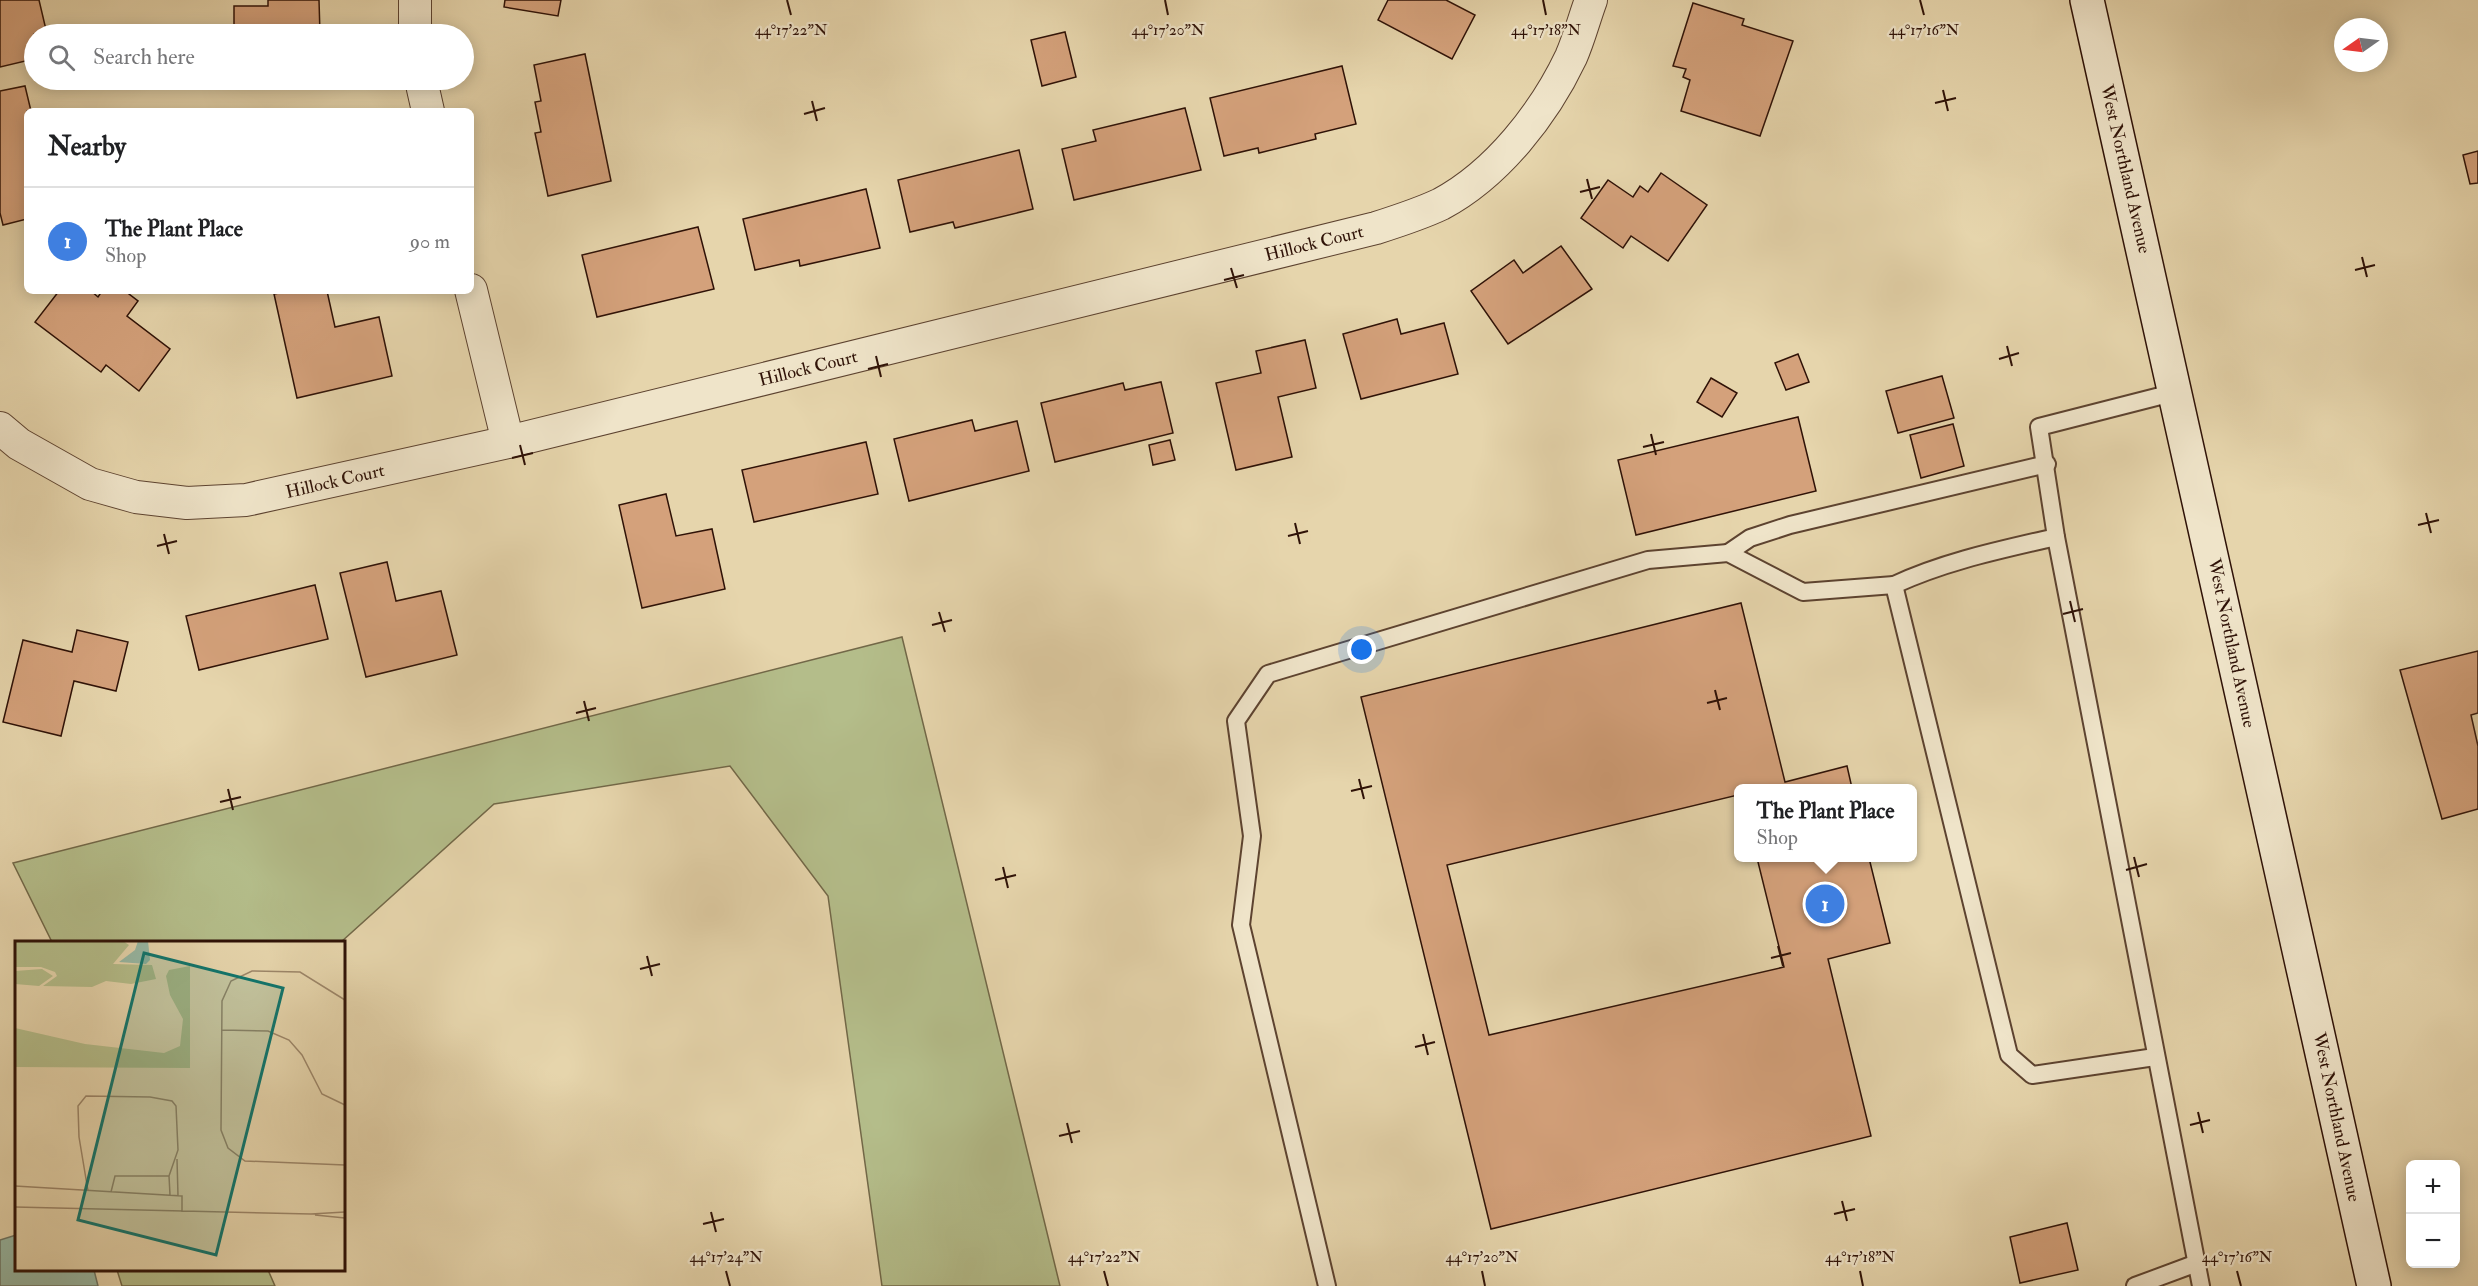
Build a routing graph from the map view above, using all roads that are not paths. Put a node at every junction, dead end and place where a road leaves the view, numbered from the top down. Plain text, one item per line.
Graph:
1 (415, 0) edge
2 (1590, 0) edge
3 (2087, 0) edge
4 (415, 24) edge
5 (423, 90) edge
6 (427, 108) edge
7 (472, 294) edge
8 (2176, 392) junction
9 (0, 428) edge
10 (508, 442) junction
11 (2047, 464) junction
12 (2056, 537) junction
13 (1728, 554) junction
14 (1894, 585) junction
15 (2155, 1057) junction
16 (2197, 1263) junction
17 (1327, 1286) edge
18 (2135, 1286) edge
19 (2201, 1286) edge
20 (2374, 1286) edge

1 - 4 street
2 - 10 street, Hillock Court
3 - 8 main road, West Northland Avenue
5 - 6 street
7 - 10 street
8 - 11 lane
8 - 20 main road, West Northland Avenue
9 - 10 street, Hillock Court
11 - 12 lane
11 - 13 lane
12 - 14 lane
12 - 15 lane
13 - 14 lane
13 - 17 lane
14 - 15 lane
15 - 16 lane
16 - 18 lane
16 - 19 lane

